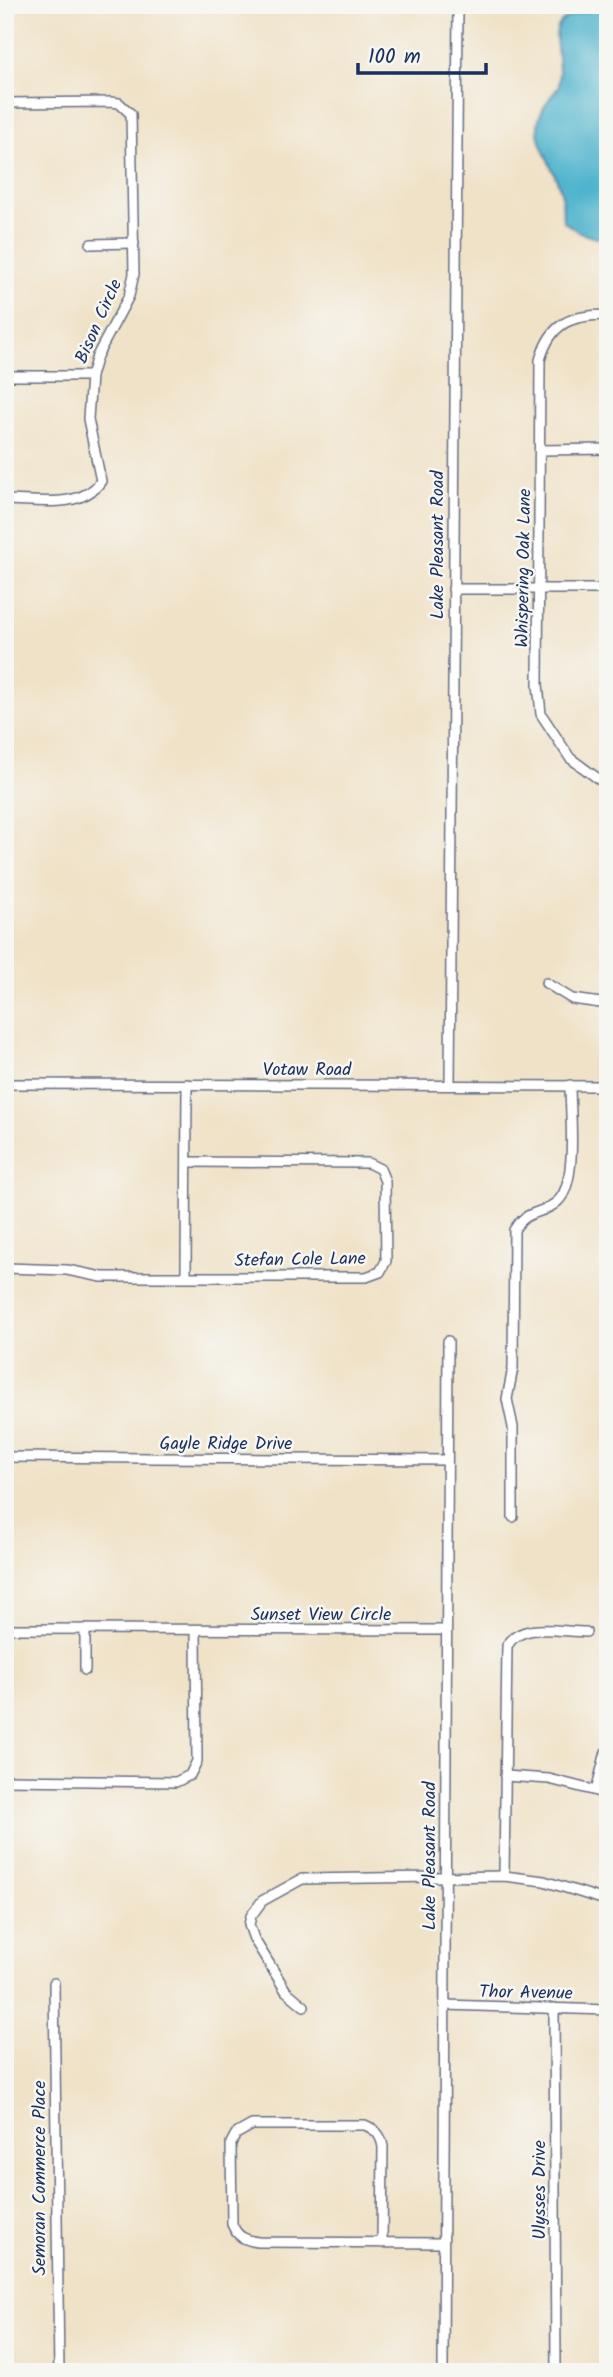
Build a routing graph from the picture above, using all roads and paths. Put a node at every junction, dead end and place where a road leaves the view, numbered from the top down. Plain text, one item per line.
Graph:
1 (458, 5) edge
2 (5, 103) edge
3 (134, 243) junction
4 (91, 244) dead end
5 (608, 315) edge
6 (5, 376) edge
7 (91, 376) junction
8 (608, 449) edge
9 (540, 450) junction
10 (5, 500) edge
11 (453, 589) junction
12 (538, 589) junction
13 (608, 589) edge
14 (608, 786) edge
15 (546, 983) dead end
16 (608, 1004) edge
17 (5, 1084) edge
18 (187, 1084) junction
19 (450, 1085) junction
20 (570, 1085) junction
21 (608, 1086) edge
22 (187, 1162) junction
23 (5, 1268) edge
24 (186, 1275) junction
25 (447, 1341) dead end
26 (5, 1457) edge
27 (446, 1460) junction
28 (513, 1517) dead end
29 (5, 1629) edge
30 (85, 1629) junction
31 (196, 1630) junction
32 (446, 1630) junction
33 (586, 1632) dead end
34 (85, 1671) dead end
35 (606, 1752) edge
36 (505, 1776) junction
37 (5, 1780) edge
38 (596, 1791) junction
39 (608, 1794) edge
40 (504, 1876) junction
41 (445, 1878) junction
42 (608, 1900) edge
43 (54, 1983) dead end
44 (303, 2006) dead end
45 (444, 2006) junction
46 (554, 2008) junction
47 (608, 2010) edge
48 (382, 2243) junction
49 (443, 2243) junction
50 (59, 2372) edge
51 (443, 2372) edge
52 (556, 2372) edge

1 - 11 street, Lake Pleasant Road
2 - 3 street, Bison Circle
3 - 4 street
3 - 7 street, Bison Circle
5 - 9 street, Whispering Oak Lane
6 - 7 street
7 - 10 street, Bison Circle
8 - 9 street
9 - 12 street, Whispering Oak Lane
11 - 12 street
11 - 19 street, Lake Pleasant Road
12 - 13 street
12 - 14 street, Whispering Oak Lane
15 - 16 street
17 - 18 street, Votaw Road
18 - 19 street, Votaw Road
18 - 22 street
19 - 20 street, Votaw Road
20 - 21 street, Votaw Road
20 - 28 street
22 - 24 street
22 - 24 street, Stefan Cole Lane
23 - 24 street, Stefan Cole Lane
25 - 27 street, Lake Pleasant Road
26 - 27 street, Gayle Ridge Drive
27 - 32 street, Lake Pleasant Road
29 - 30 street, Sunset View Circle
30 - 31 street, Sunset View Circle
30 - 34 street
31 - 32 street, Sunset View Circle
31 - 37 street
32 - 41 street, Lake Pleasant Road
33 - 36 street
35 - 38 street
36 - 38 street
36 - 40 street
38 - 39 street
40 - 41 street
40 - 42 street
41 - 44 street
41 - 45 street, Lake Pleasant Road
43 - 50 street, Semoran Commerce Place
45 - 46 street, Thor Avenue
45 - 49 street, Lake Pleasant Road
46 - 47 street, Thor Avenue
46 - 52 street, Ulysses Drive
48 - 48 street
48 - 49 street
49 - 51 street, Lake Pleasant Road

